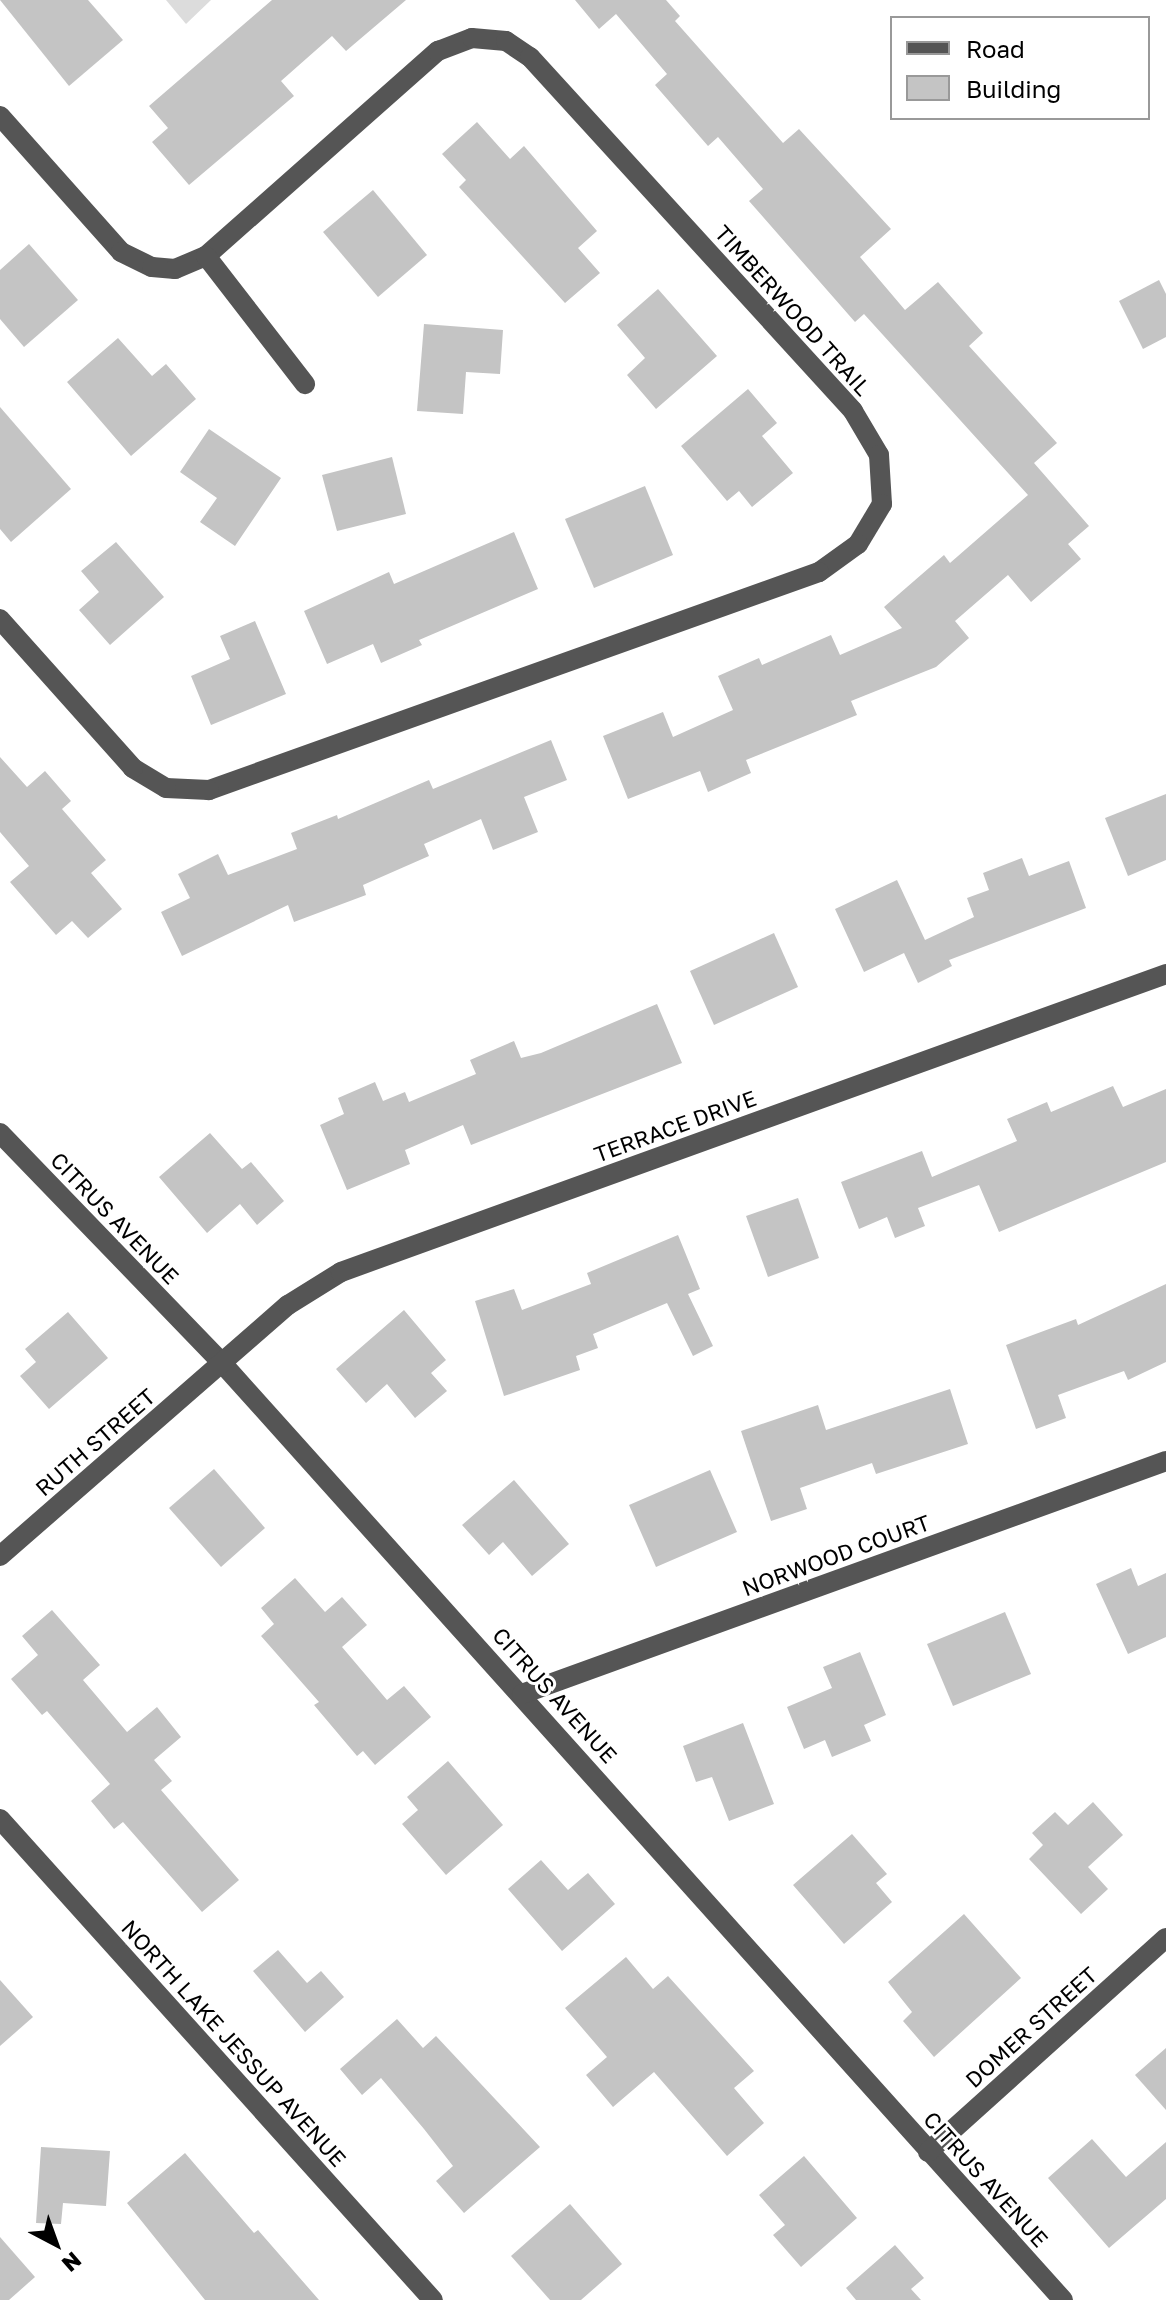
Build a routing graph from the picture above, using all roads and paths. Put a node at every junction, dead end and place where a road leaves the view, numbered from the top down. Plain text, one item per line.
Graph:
1 (0, 116) edge
2 (206, 256) junction
3 (305, 384) dead end
4 (0, 619) edge
5 (1166, 974) edge
6 (0, 1133) edge
7 (222, 1363) junction
8 (1166, 1461) edge
9 (0, 1556) edge
10 (522, 1694) junction
11 (0, 1819) edge
12 (1166, 1938) edge
13 (928, 2152) junction
14 (433, 2300) edge
15 (1063, 2300) edge

1 - 2 street, TIMBERWOOD TRAIL
2 - 3 street
2 - 4 street, TIMBERWOOD TRAIL
5 - 7 street, TERRACE DRIVE
6 - 7 street, CITRUS AVENUE
7 - 9 street, RUTH STREET
7 - 10 street, CITRUS AVENUE
8 - 10 street, NORWOOD COURT
10 - 13 street, CITRUS AVENUE
11 - 14 street, NORTH LAKE JESSUP AVENUE
12 - 13 street, DOMER STREET
13 - 15 street, CITRUS AVENUE

